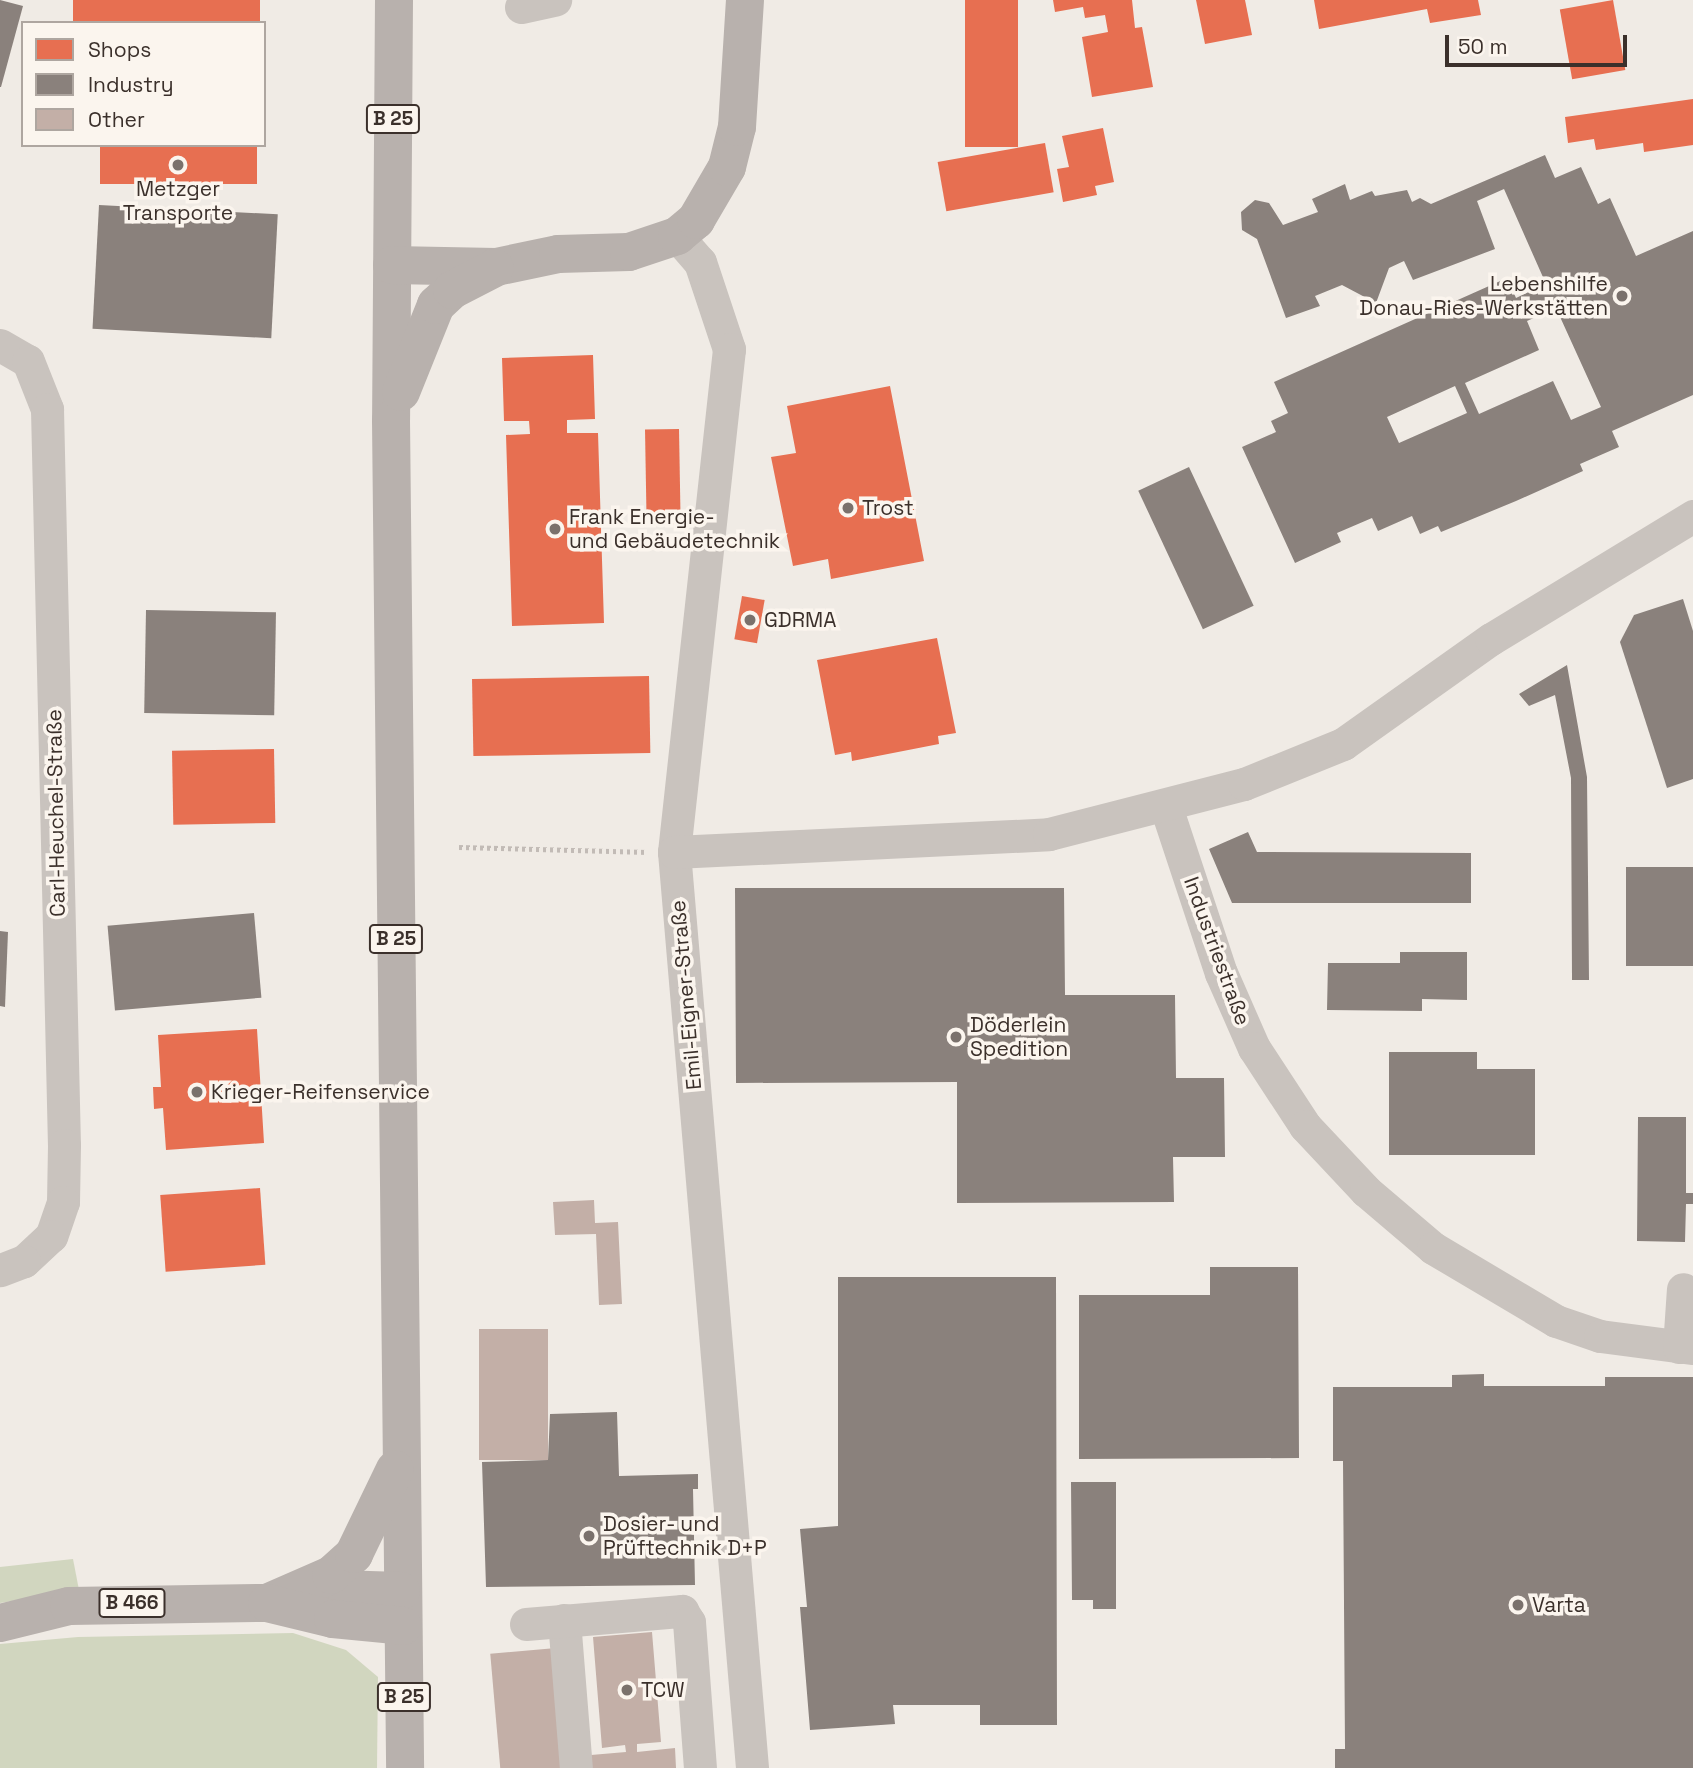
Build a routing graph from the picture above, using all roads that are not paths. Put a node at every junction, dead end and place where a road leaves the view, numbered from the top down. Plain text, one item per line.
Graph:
1 (394, 0) edge
2 (555, 0) edge
3 (746, 0) edge
4 (521, 7) dead end
5 (677, 236) junction
6 (392, 251) junction
7 (558, 254) junction
8 (496, 267) junction
9 (0, 345) edge
10 (391, 420) junction
11 (1693, 516) edge
12 (1166, 807) junction
13 (674, 852) junction
14 (0, 1270) edge
15 (1683, 1289) dead end
16 (1686, 1348) edge
17 (400, 1458) junction
18 (305, 1588) junction
19 (267, 1603) junction
20 (402, 1608) junction
21 (564, 1620) junction
22 (0, 1623) edge
23 (526, 1624) dead end
24 (405, 1768) edge
25 (576, 1768) edge
26 (700, 1768) edge
27 (752, 1768) edge

1 - 6 main road, B 25
2 - 4 street
3 - 5 main road
5 - 7 main road
5 - 13 street, Emil-Eigner-Straße
6 - 7 main road
6 - 8 main road
6 - 10 main road, B 25
7 - 8 main road
8 - 10 main road
9 - 14 street, Carl-Heuchel-Straße
10 - 17 main road, B 25
11 - 12 street
12 - 13 street
12 - 16 street, Industriestraße
13 - 27 street, Emil-Eigner-Straße
15 - 16 street
17 - 18 main road, B 466
17 - 20 main road, B 25
18 - 19 main road, B 466
18 - 20 main road, B 466
19 - 20 main road, B 466
19 - 22 main road, B 466
20 - 24 main road, B 25
21 - 23 street
21 - 25 street
21 - 26 street

